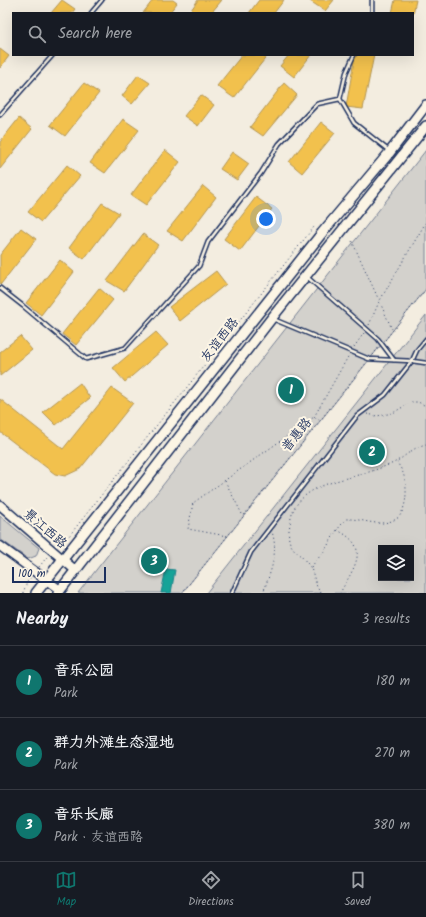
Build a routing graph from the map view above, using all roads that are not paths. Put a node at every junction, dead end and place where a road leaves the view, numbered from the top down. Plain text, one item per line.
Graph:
1 (102, 0) edge
2 (372, 0) edge
3 (91, 12) edge
4 (372, 12) edge
5 (52, 56) edge
6 (354, 56) edge
7 (340, 99) junction
8 (426, 105) edge
9 (0, 115) edge
10 (426, 126) edge
11 (390, 152) junction
12 (305, 276) junction
13 (0, 288) edge
14 (271, 319) junction
15 (426, 339) edge
16 (394, 360) junction
17 (412, 361) junction
18 (426, 363) edge
19 (0, 505) edge
20 (0, 546) edge
21 (63, 560) junction
22 (75, 570) junction
23 (46, 579) junction
24 (59, 592) edge
25 (36, 593) edge
26 (232, 593) edge

1 - 3 lane
2 - 4 lane
5 - 9 lane
6 - 7 lane
7 - 11 lane
7 - 13 lane
8 - 11 main road, 友谊西路
10 - 12 main road, 友谊西路
11 - 21 main road, 友谊西路
12 - 14 main road, 友谊西路
12 - 16 lane
14 - 16 lane
14 - 22 main road, 友谊西路
15 - 17 lane
16 - 17 lane
17 - 18 lane
17 - 26 lane
19 - 21 main road, 景江西路
20 - 23 main road
21 - 22 main road, 景江西路
21 - 23 main road, 友谊西路
22 - 24 main road, 友谊西路
23 - 24 main road
23 - 25 main road, 友谊西路

